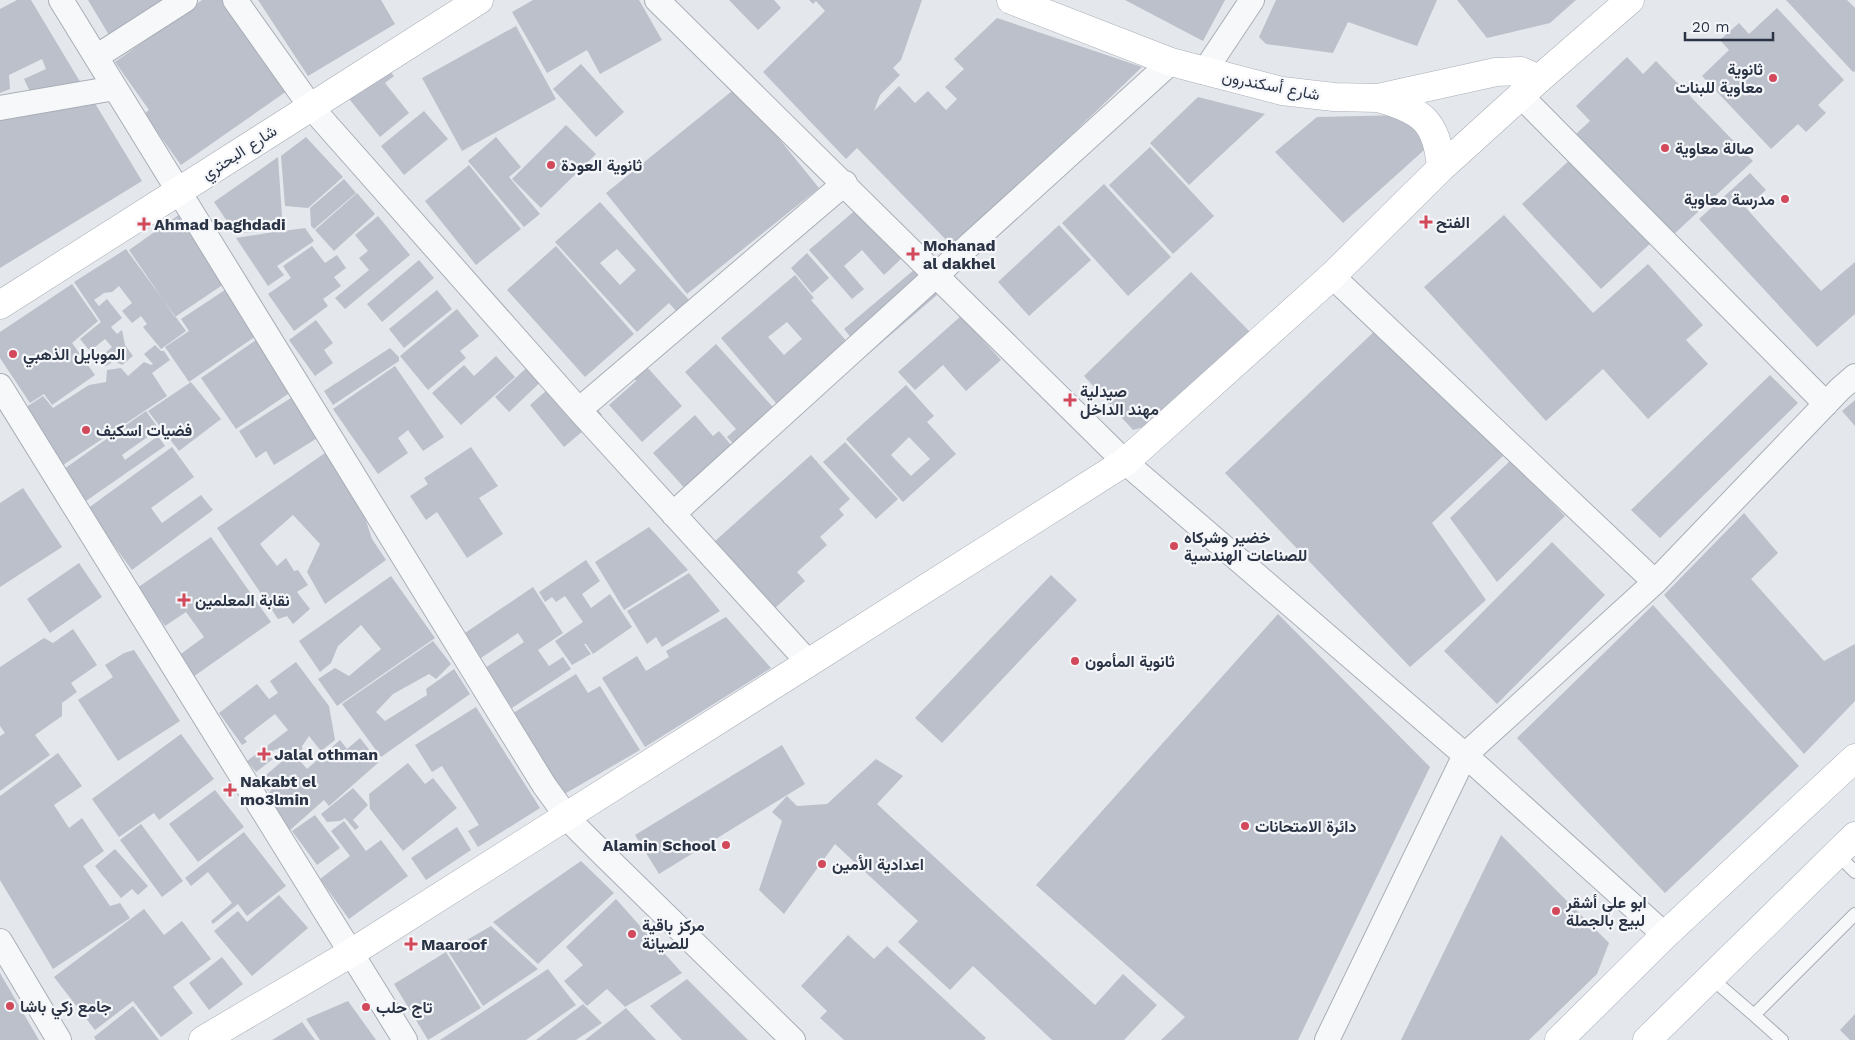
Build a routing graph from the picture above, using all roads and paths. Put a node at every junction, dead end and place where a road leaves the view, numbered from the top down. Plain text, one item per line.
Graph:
1 (61, 0) edge
2 (185, 0) edge
3 (235, 0) edge
4 (479, 0) edge
5 (657, 0) edge
6 (1012, 0) edge
7 (1252, 0) edge
8 (1630, 0) edge
9 (96, 57) junction
10 (1171, 62) junction
11 (1204, 72) junction
12 (1530, 87) junction
13 (114, 88) junction
14 (1378, 98) junction
15 (311, 107) junction
16 (0, 108) edge
17 (1441, 168) junction
18 (845, 183) junction
19 (178, 191) junction
20 (937, 276) junction
21 (1332, 276) junction
22 (0, 305) edge
23 (1855, 376) edge
24 (0, 386) edge
25 (1826, 404) junction
26 (579, 410) junction
27 (1125, 462) junction
28 (673, 514) junction
29 (1655, 582) junction
30 (809, 663) junction
31 (1465, 756) junction
32 (1855, 758) edge
33 (567, 816) junction
34 (1849, 854) edge
35 (1855, 914) edge
36 (1665, 935) junction
37 (0, 941) edge
38 (352, 953) junction
39 (1711, 978) junction
40 (1754, 1015) junction
41 (59, 1040) edge
42 (203, 1040) edge
43 (405, 1040) edge
44 (793, 1040) edge
45 (1327, 1040) edge
46 (1559, 1040) edge
47 (1647, 1040) edge
48 (1782, 1040) edge

1 - 9 street
2 - 9 street
3 - 15 street
4 - 15 main road, شارع البحتري
5 - 18 street
6 - 10 main road, شارع أسكندرون
7 - 11 street
8 - 12 main road
9 - 13 street
10 - 11 main road, شارع أسكندرون
10 - 20 street
11 - 14 main road, شارع أسكندرون
12 - 14 main road, شارع أسكندرون
12 - 17 main road
12 - 25 street
13 - 16 street
13 - 19 street
14 - 17 main road
15 - 19 main road, شارع البحتري
15 - 26 street
17 - 21 main road
18 - 20 street
18 - 26 street
19 - 22 main road, شارع البحتري
19 - 33 street
20 - 27 street
20 - 28 street
21 - 27 main road
21 - 29 street
23 - 25 street
24 - 38 street
25 - 29 street
26 - 28 street
27 - 30 main road
27 - 31 street
28 - 30 street
29 - 31 street
30 - 33 main road
31 - 36 street
31 - 45 street
32 - 36 main road
33 - 38 main road
33 - 44 street
34 - 39 main road
35 - 40 lane
36 - 46 main road
37 - 41 street
38 - 42 main road
38 - 43 street
39 - 40 lane
39 - 47 main road
40 - 48 lane

